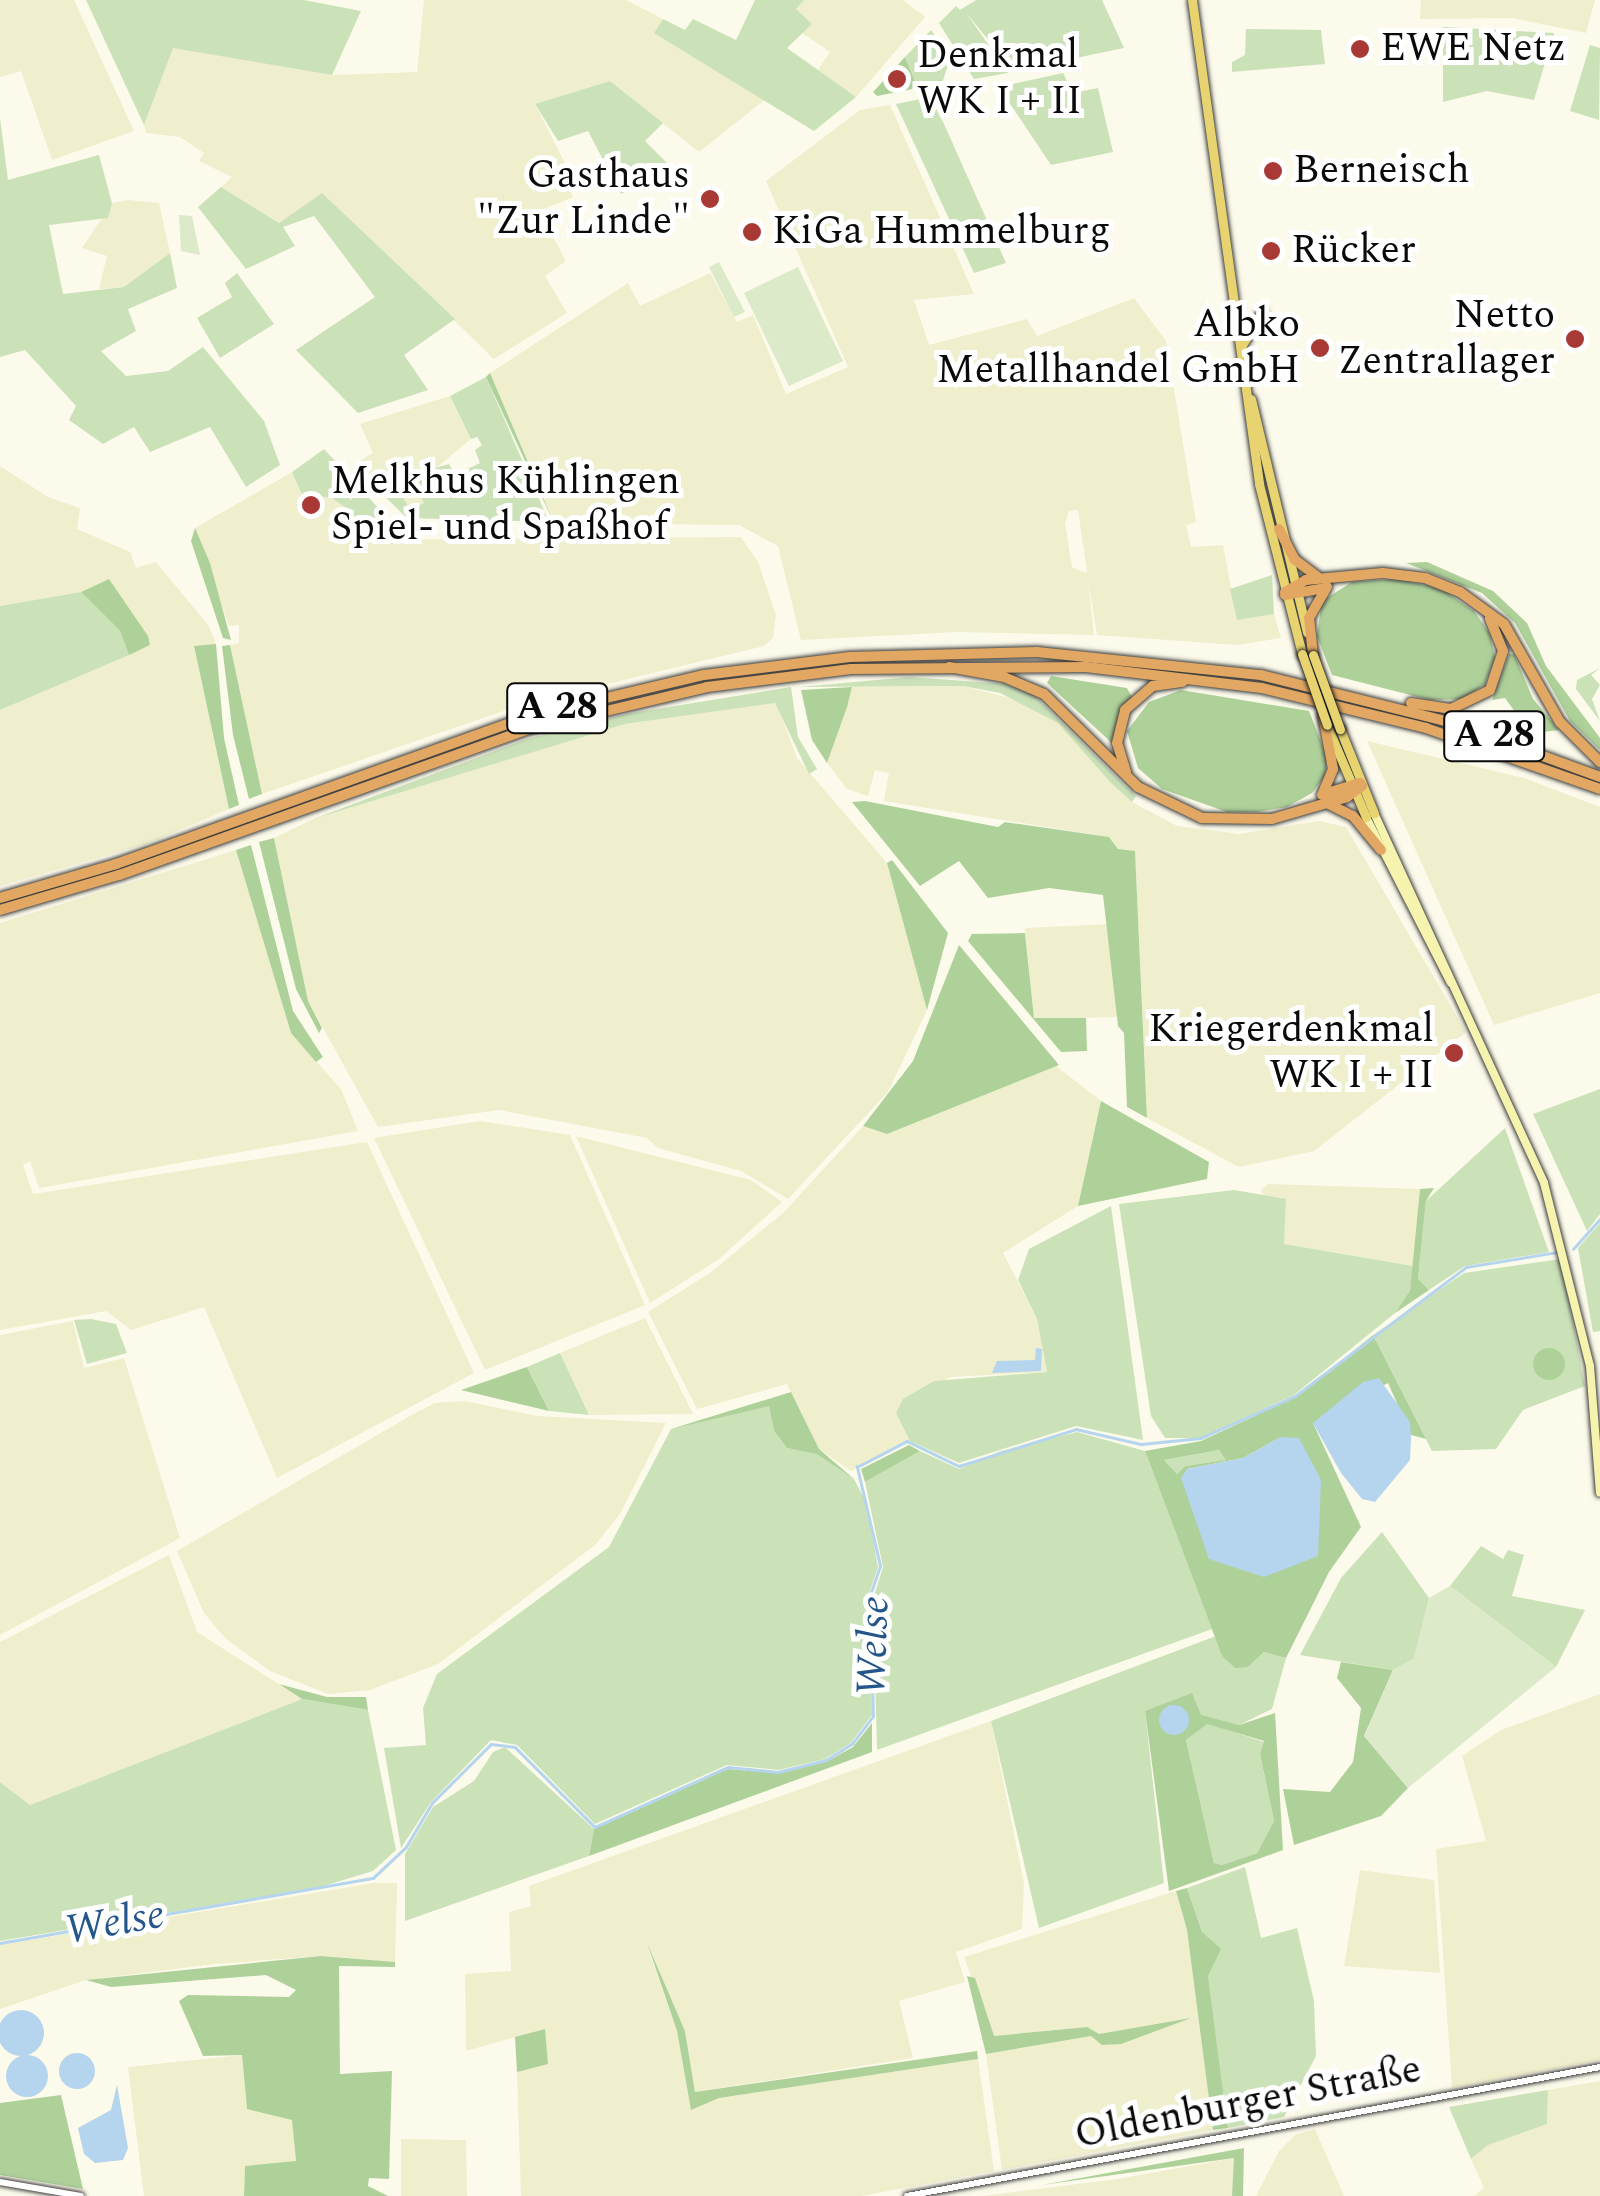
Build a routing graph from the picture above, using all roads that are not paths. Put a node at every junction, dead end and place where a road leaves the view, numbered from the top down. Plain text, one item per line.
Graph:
1 (1192, 0) edge
2 (1262, 312) dead end
3 (1242, 345) junction
4 (1249, 392) junction
5 (1278, 528) junction
6 (1323, 583) junction
7 (1290, 592) junction
8 (1472, 599) junction
9 (1308, 655) junction
10 (938, 664) junction
11 (1237, 685) junction
12 (1385, 702) junction
13 (1324, 721) junction
14 (1600, 762) edge
15 (1600, 776) edge
16 (1131, 781) junction
17 (1357, 786) junction
18 (1600, 790) edge
19 (1324, 799) junction
20 (1370, 815) junction
21 (1381, 850) junction
22 (0, 898) edge
23 (0, 910) edge
24 (1459, 995) junction
25 (1600, 1493) edge
26 (1600, 2067) edge
27 (0, 2182) edge
28 (81, 2196) edge
29 (907, 2196) edge

1 - 3 main road
2 - 3 main road
3 - 4 main road
4 - 5 main road
4 - 7 main road
5 - 6 highway
5 - 7 main road
6 - 7 highway
6 - 8 highway
6 - 9 highway
7 - 9 main road
8 - 12 highway
8 - 14 highway
9 - 13 main road, bridge
9 - 17 main road, bridge
10 - 11 highway, A 28
10 - 16 highway
10 - 23 highway, A 28
11 - 16 highway
11 - 18 highway, A 28
12 - 15 highway, A 28
12 - 22 highway, A 28
13 - 17 main road
13 - 19 highway
16 - 19 highway
17 - 19 highway
17 - 20 main road
19 - 21 highway
20 - 21 main road
20 - 24 main road
21 - 24 main road
24 - 25 main road
26 - 29 street, Oldenburger Straße
27 - 28 street

